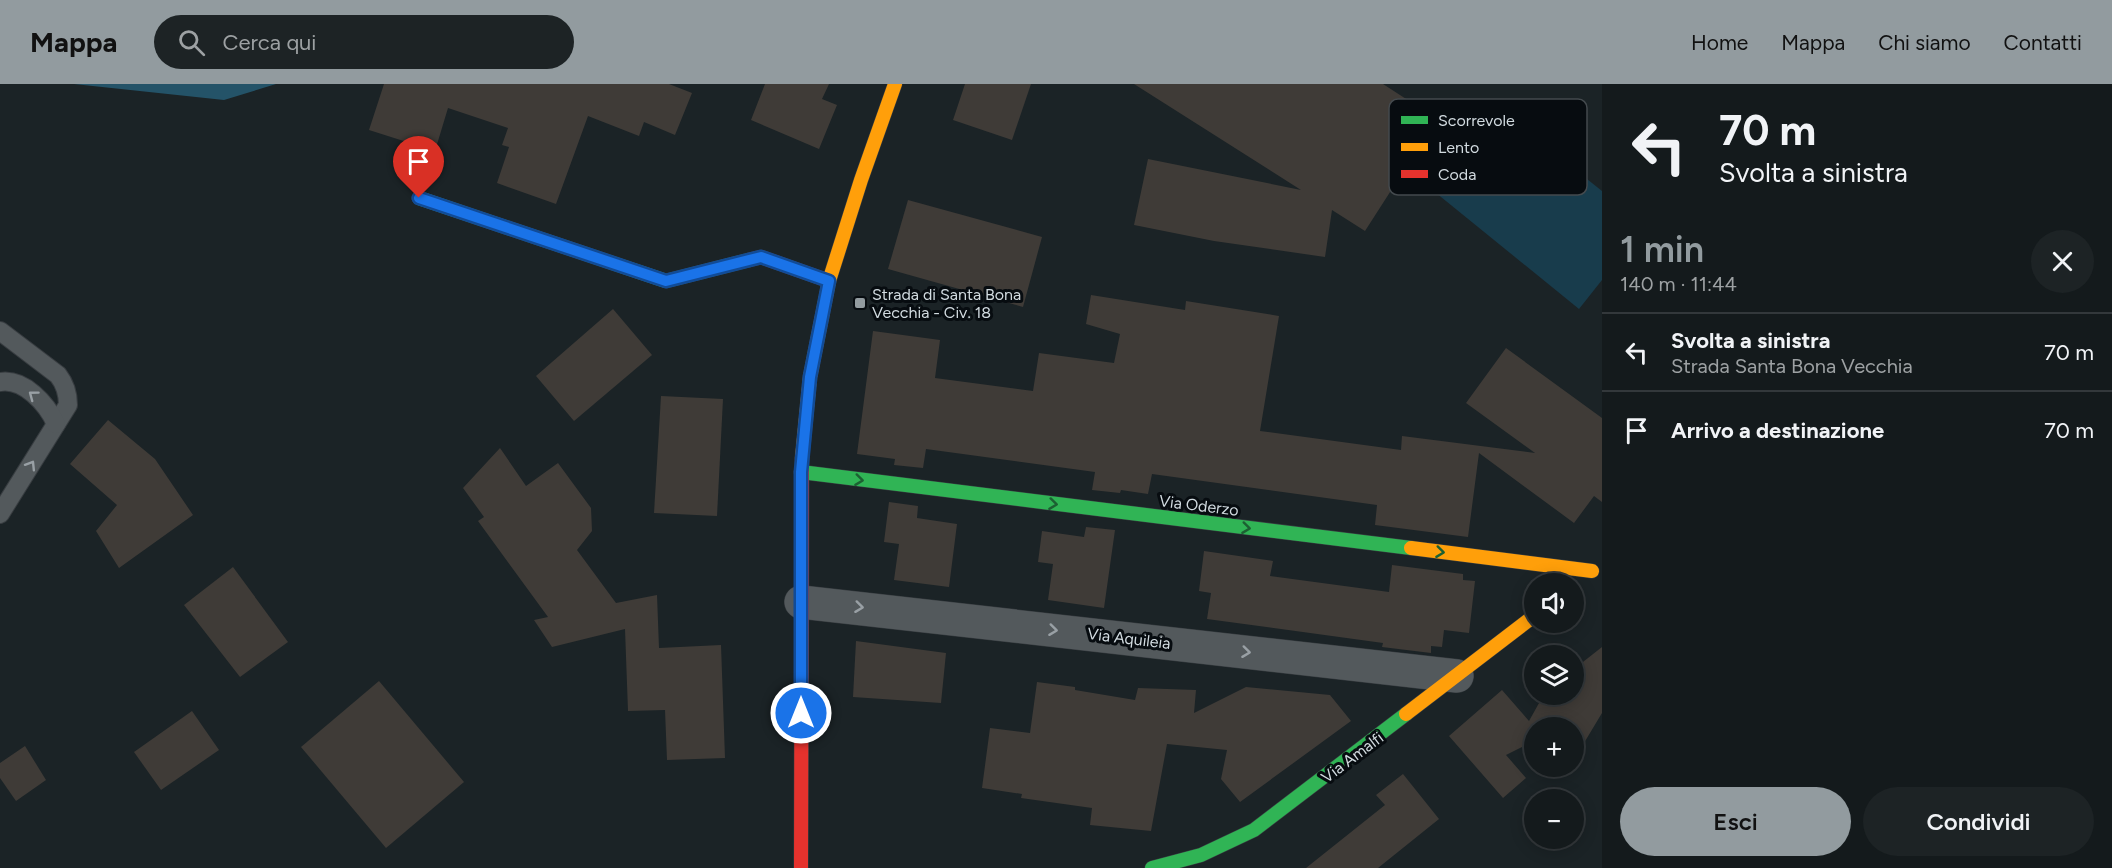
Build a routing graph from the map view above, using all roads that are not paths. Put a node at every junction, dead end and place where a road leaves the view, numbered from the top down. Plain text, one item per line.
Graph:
1 (895, 84) edge
2 (419, 198) dead end
3 (829, 281) junction
4 (0, 331) edge
5 (0, 382) edge
6 (56, 424) junction
7 (801, 472) junction
8 (0, 514) edge
9 (1589, 573) edge
10 (801, 602) junction
11 (1524, 624) edge
12 (1458, 676) junction
13 (801, 868) edge
14 (1152, 868) edge

1 - 3 street
2 - 3 street
3 - 7 street
4 - 6 lane
6 -> 5 lane
8 -> 6 lane
7 -> 9 street, Via Oderzo
7 - 10 street
10 -> 12 street, Via Aquileia
10 - 13 street
11 - 12 street, Via Amalfi
12 - 14 street, Via Amalfi

